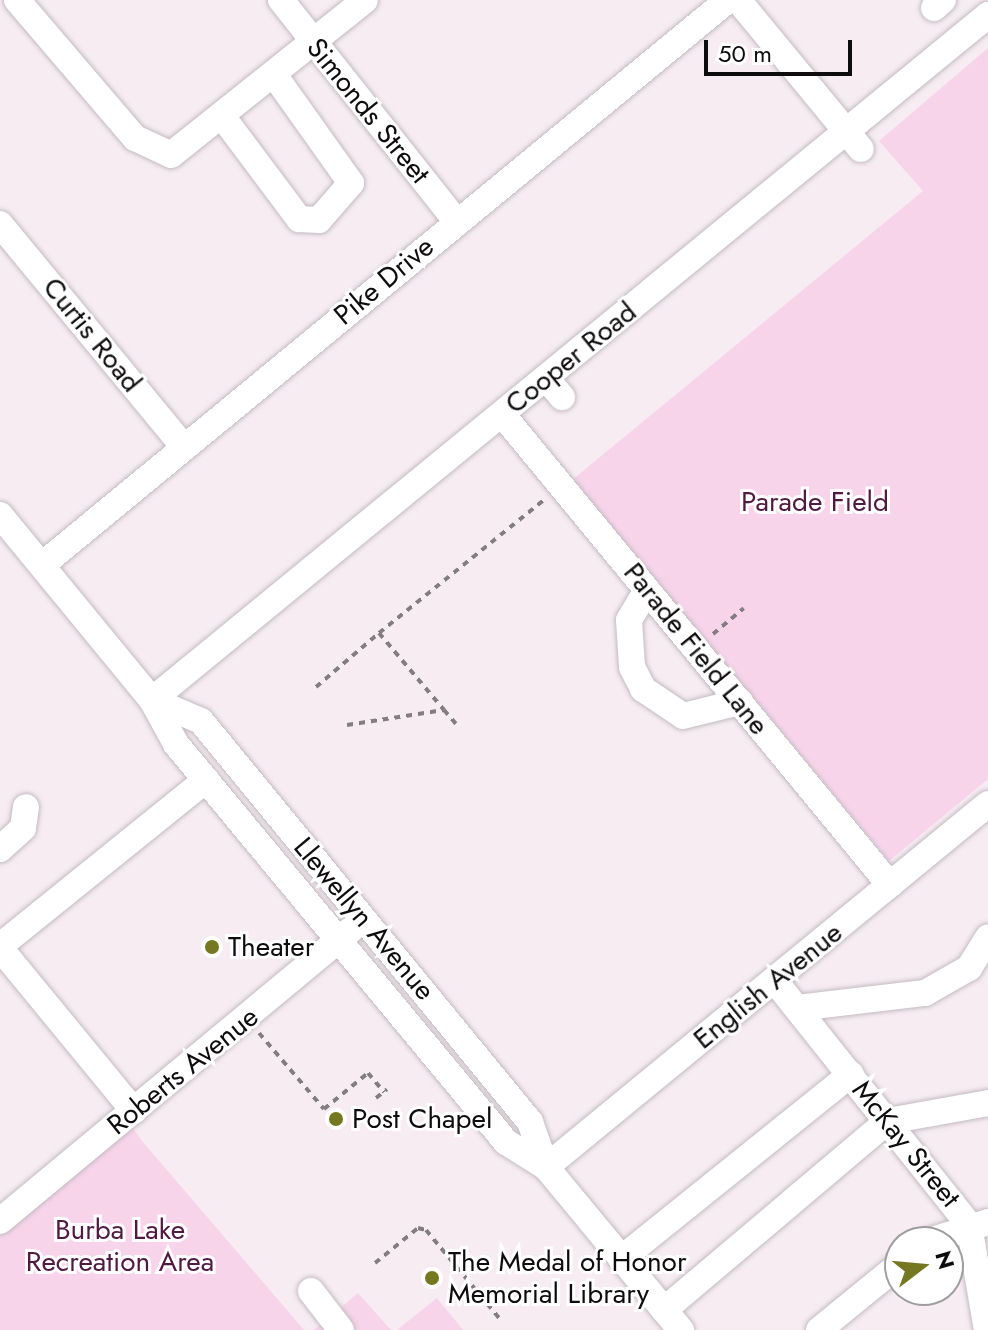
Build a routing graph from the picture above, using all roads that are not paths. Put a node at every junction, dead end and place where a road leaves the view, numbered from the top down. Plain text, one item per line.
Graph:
1 (17, 0) edge
2 (281, 0) edge
3 (365, 0) edge
4 (728, 0) edge
5 (738, 0) edge
6 (988, 15) edge
7 (315, 46) junction
8 (275, 76) junction
9 (222, 116) junction
10 (853, 140) junction
11 (456, 221) junction
12 (0, 224) edge
13 (502, 414) junction
14 (184, 447) junction
15 (0, 515) edge
16 (42, 565) junction
17 (647, 590) junction
18 (152, 700) junction
19 (740, 702) junction
20 (206, 780) junction
21 (988, 804) edge
22 (26, 807) dead end
23 (0, 849) edge
24 (890, 885) junction
25 (364, 918) junction
26 (988, 938) edge
27 (340, 939) junction
28 (0, 947) edge
29 (775, 981) junction
30 (797, 1008) junction
31 (851, 1074) junction
32 (988, 1103) edge
33 (134, 1111) junction
34 (888, 1121) junction
35 (546, 1167) junction
36 (0, 1221) edge
37 (978, 1224) edge
38 (621, 1259) junction
39 (884, 1277) edge
40 (311, 1291) dead end
41 (672, 1320) edge
42 (341, 1330) edge
43 (819, 1330) edge
44 (987, 1330) edge

1 - 9 street
2 - 7 street, Simonds Street
3 - 7 street
4 - 11 street, Pike Drive
5 - 10 street
6 - 10 street, Cooper Road
7 - 8 street
7 - 11 street, Simonds Street
8 - 9 street
8 - 9 street
10 - 13 street, Cooper Road
11 - 14 street, Pike Drive
12 - 14 street, Curtis Road
13 - 17 street, Parade Field Lane
13 - 18 street, Cooper Road
14 - 16 street, Pike Drive
15 - 16 street, Llewellyn Avenue
16 - 18 street, Llewellyn Avenue
17 - 19 street, Parade Field Lane
17 - 19 street
18 - 20 street, Llewellyn Avenue
18 - 25 street, Llewellyn Avenue
19 - 24 street, Parade Field Lane
20 - 27 street, Llewellyn Avenue
20 - 28 street
21 - 24 street, English Avenue
22 - 23 street
24 - 29 street, English Avenue
25 - 27 street, Roberts Avenue
25 - 35 street, Llewellyn Avenue
26 - 30 street
27 - 33 street, Roberts Avenue
27 - 35 street, Llewellyn Avenue
28 - 33 street
29 - 30 street, McKay Street
29 - 35 street, English Avenue
30 - 31 street, McKay Street
31 - 34 street, McKay Street
31 - 38 street
32 - 34 street
33 - 36 street, Roberts Avenue
34 - 37 street, McKay Street
34 - 41 street
35 - 38 street, Llewellyn Avenue
37 - 44 street, McKay Street
38 - 41 street, Llewellyn Avenue
39 - 43 street
40 - 42 street

